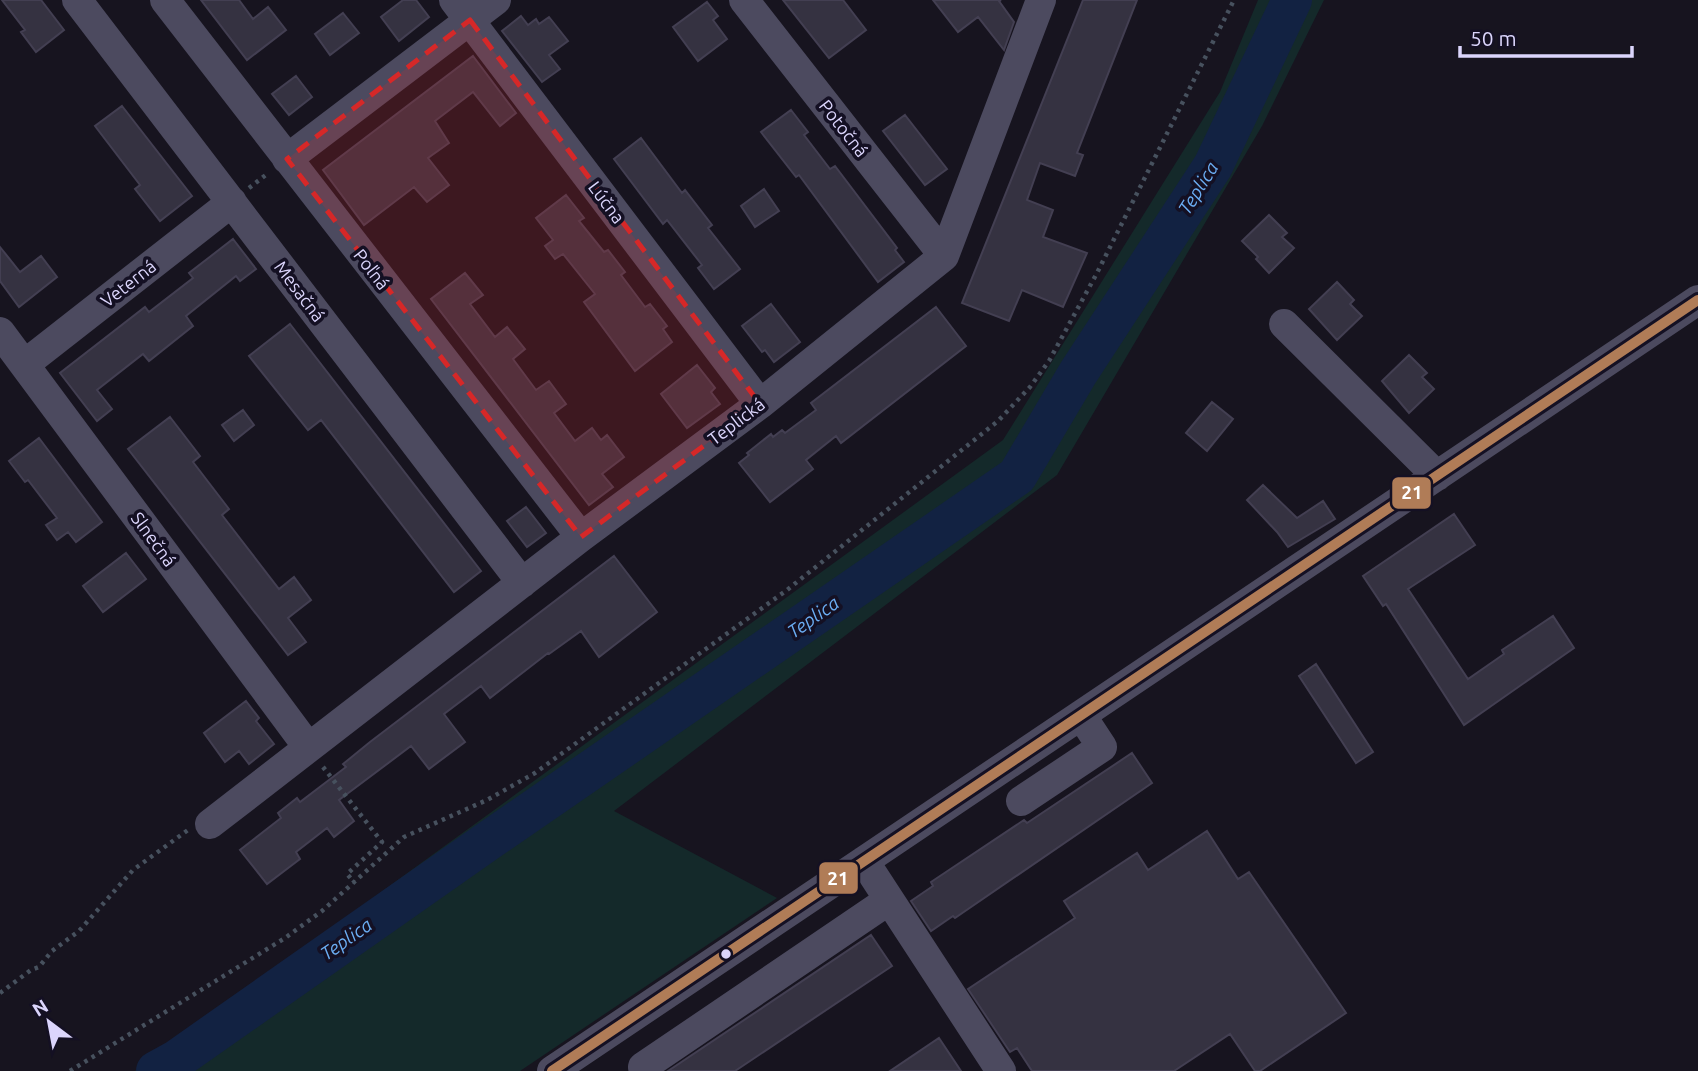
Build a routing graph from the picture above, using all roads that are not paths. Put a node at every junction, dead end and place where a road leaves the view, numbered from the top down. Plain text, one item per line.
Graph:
1 (77, 0) edge
2 (165, 0) edge
3 (496, 0) edge
4 (744, 0) edge
5 (1041, 0) edge
6 (462, 10) edge
7 (287, 159) junction
8 (232, 201) junction
9 (944, 256) junction
10 (1698, 300) edge
11 (1284, 324) dead end
12 (0, 332) edge
13 (24, 364) junction
14 (760, 404) junction
15 (1437, 476) junction
16 (581, 537) junction
17 (522, 583) junction
18 (1081, 715) junction
19 (308, 747) junction
20 (1021, 802) dead end
21 (210, 824) road end
22 (864, 861) junction
23 (889, 900) junction
24 (643, 1067) dead end
25 (552, 1071) edge
26 (1001, 1071) edge

1 - 8 street, Mesačná
2 - 7 street, Poľná
3 - 6 street
4 - 9 street, Potočná
5 - 9 street
6 - 7 street
6 - 14 street, Lúčna
7 - 16 street, Poľná
8 - 13 street, Veterná
8 - 17 street, Mesačná
9 - 14 street, Teplická
10 - 15 street
11 - 15 street
12 - 13 street, Slnečná
13 - 19 street, Slnečná
14 - 16 street, Teplická
15 - 18 street
16 - 17 street, Teplická
17 - 19 street, Teplická
18 - 20 street
18 - 22 street
19 - 21 street, Teplická
22 - 23 street
22 - 25 street
23 - 24 street
23 - 26 street

